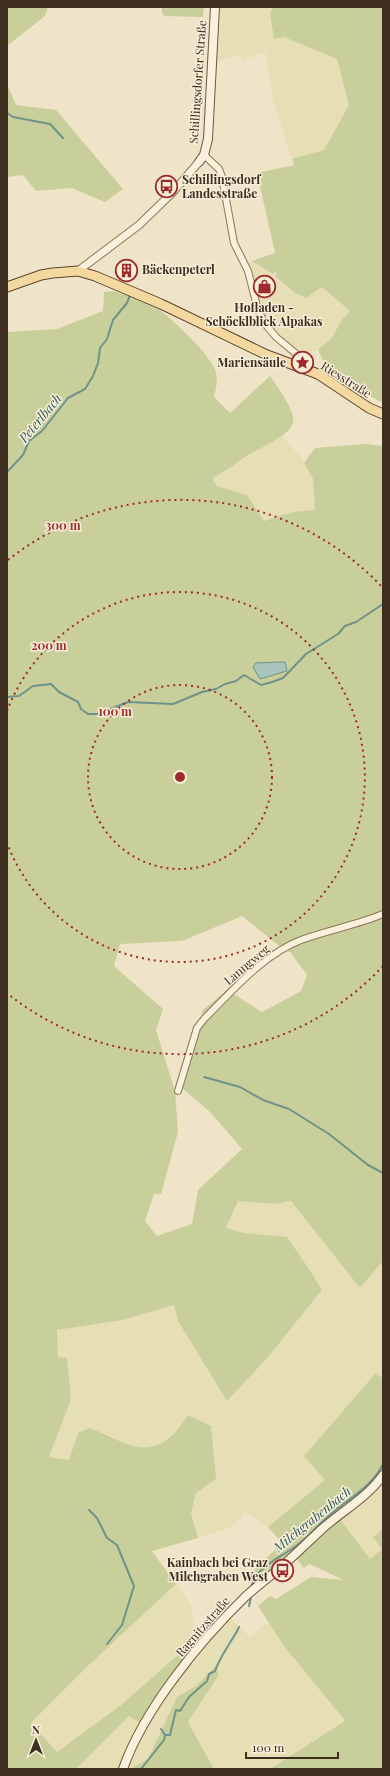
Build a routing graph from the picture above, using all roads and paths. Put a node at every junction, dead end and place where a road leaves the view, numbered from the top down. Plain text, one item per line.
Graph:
1 (215, 7) edge
2 (201, 158) junction
3 (78, 271) junction
4 (7, 287) edge
5 (307, 370) junction
6 (383, 414) edge
7 (383, 914) edge
8 (178, 1091) dead end
9 (383, 1475) edge
10 (123, 1769) edge

1 - 2 main road, Schillingsdorfer Straße
2 - 3 street, Schillingsdorfer Straße
2 - 5 street
3 - 4 main road, Riesstraße
3 - 5 main road, Riesstraße
5 - 6 main road, Riesstraße
7 - 8 street, Lanngweg
9 - 10 main road, Ragnitzstraße

